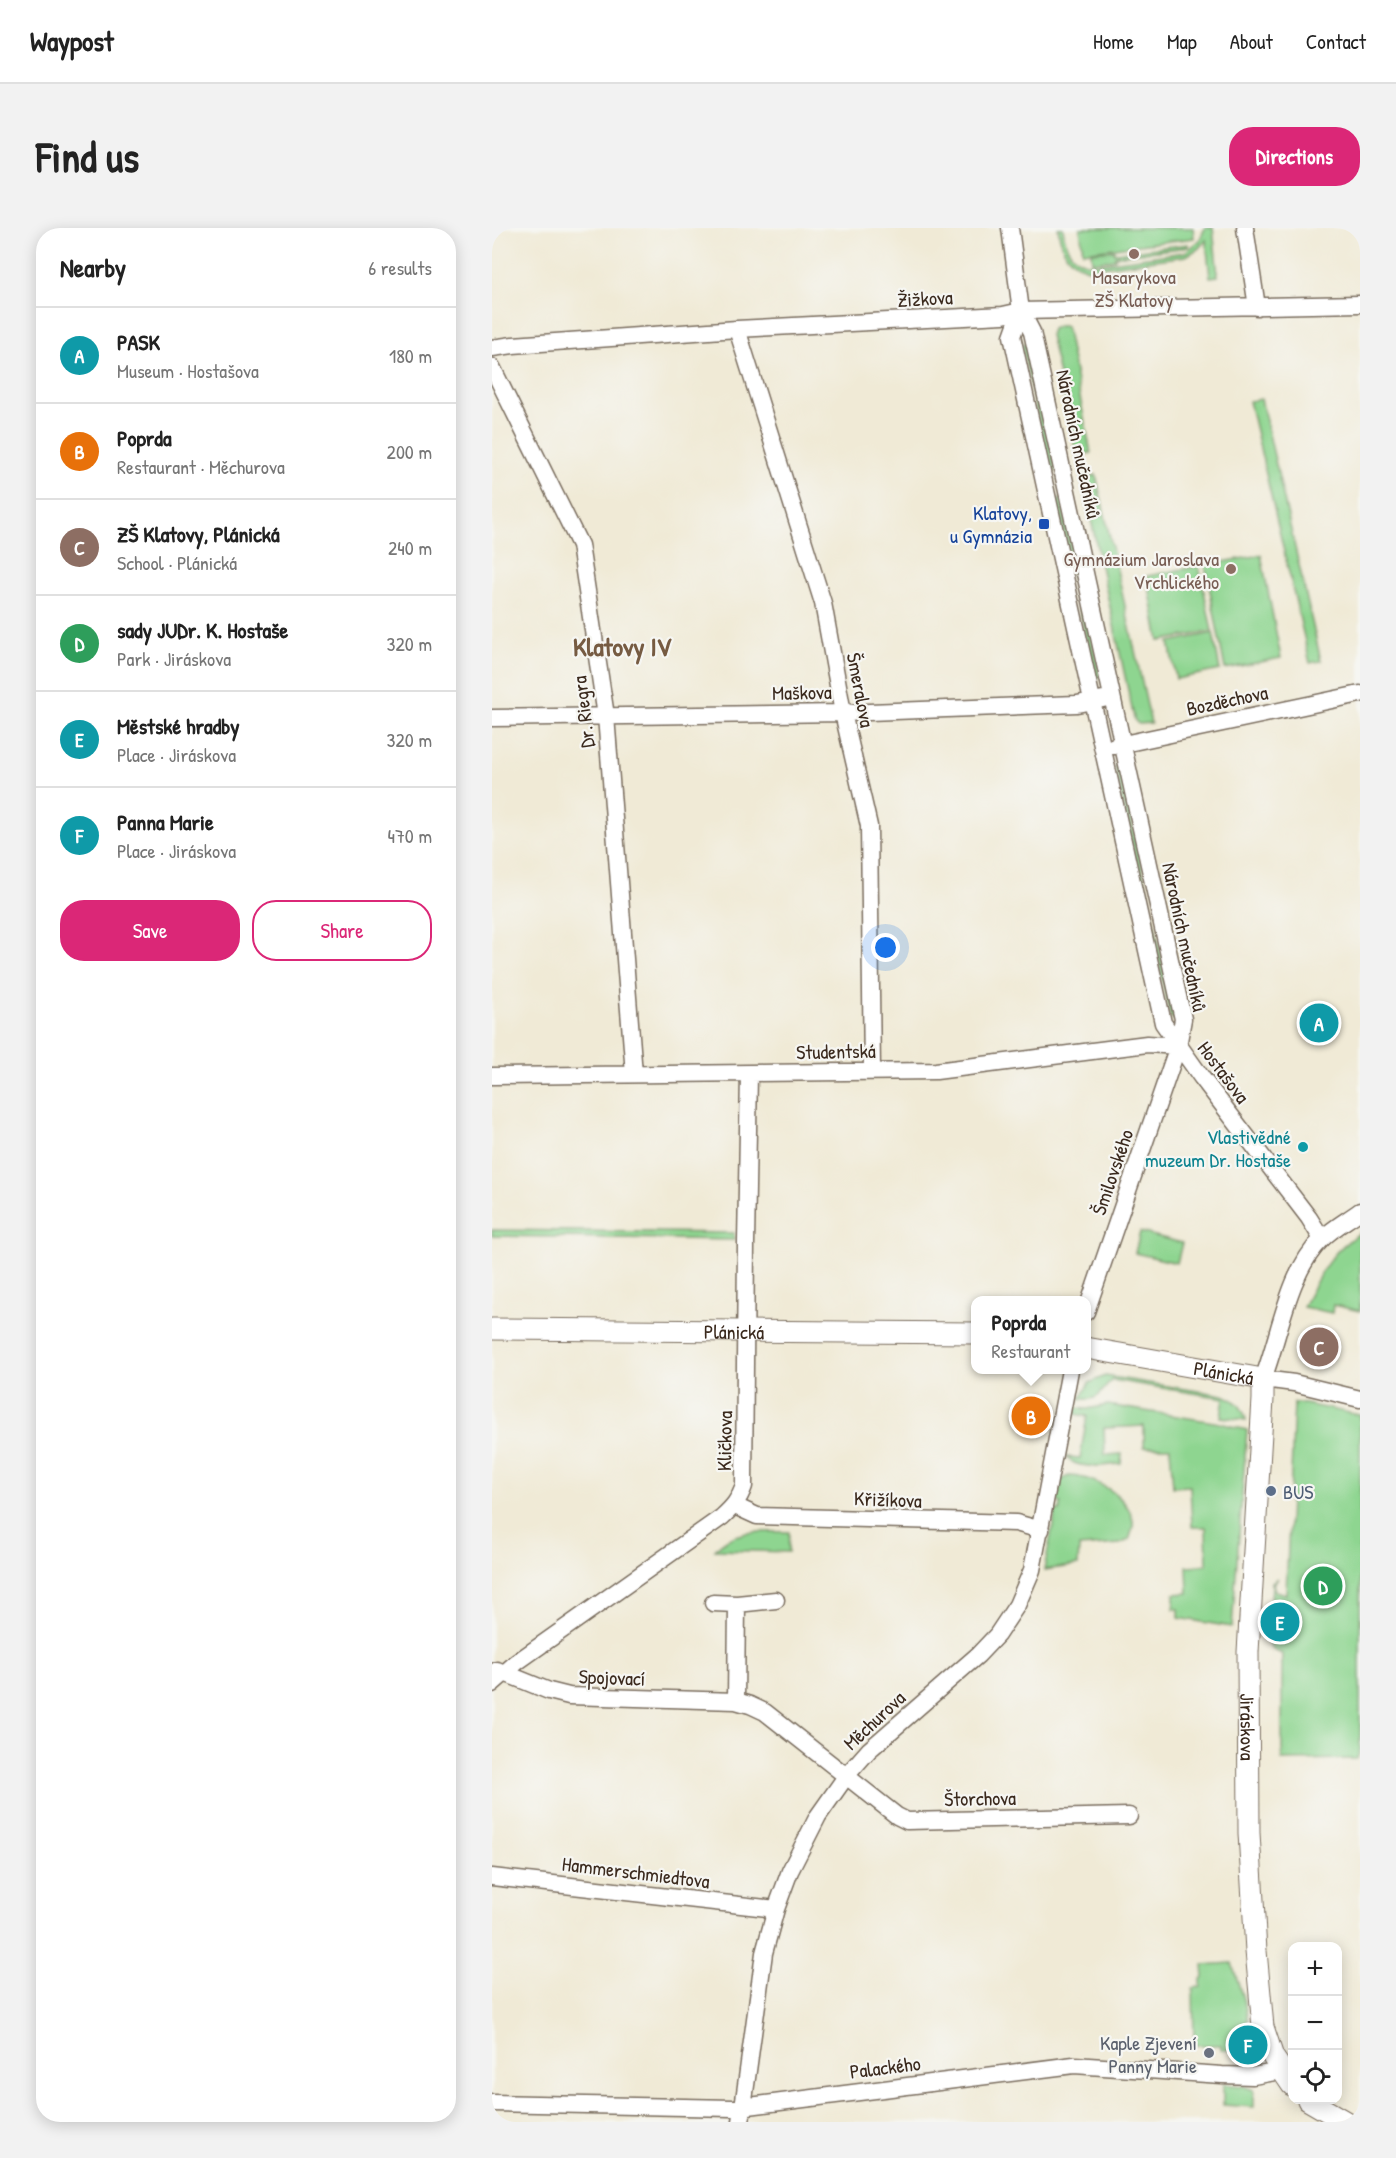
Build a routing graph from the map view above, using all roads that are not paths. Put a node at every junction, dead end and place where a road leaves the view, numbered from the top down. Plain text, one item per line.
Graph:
1 (1010, 228) edge
2 (1245, 228) edge
3 (1360, 304) edge
4 (1257, 307) junction
5 (1021, 311) junction
6 (737, 329) junction
7 (492, 348) edge
8 (492, 367) edge
9 (1067, 488) junction
10 (1047, 492) junction
11 (1360, 694) edge
12 (1113, 697) junction
13 (1092, 701) junction
14 (843, 712) junction
15 (606, 716) junction
16 (492, 718) edge
17 (1123, 744) junction
18 (1103, 748) junction
19 (1178, 1046) junction
20 (872, 1071) junction
21 (634, 1074) junction
22 (749, 1074) junction
23 (492, 1076) edge
24 (1360, 1211) edge
25 (1322, 1239) junction
26 (1091, 1298) edge
27 (492, 1329) edge
28 (745, 1330) junction
29 (971, 1333) edge
30 (1091, 1349) edge
31 (1069, 1374) edge
32 (1263, 1379) junction
33 (1360, 1399) edge
34 (735, 1506) junction
35 (1041, 1530) junction
36 (776, 1600) dead end
37 (713, 1603) dead end
38 (737, 1604) junction
39 (496, 1675) edge
40 (736, 1701) junction
41 (847, 1775) junction
42 (1129, 1816) dead end
43 (492, 1876) edge
44 (776, 1909) junction
45 (1287, 2078) edge
46 (492, 2103) edge
47 (1315, 2104) edge
48 (742, 2114) edge
49 (1346, 2122) edge

1 - 5 street, Národních mučedníků
2 - 4 street
3 - 4 street, Žižkova
4 - 5 street, Žižkova
5 - 6 street, Žižkova
5 - 9 street, Národních mučedníků
5 - 10 street, Národních mučedníků
6 - 7 street, Žižkova
6 - 14 street, Šmeralova
8 - 15 street, Dr. Riegra
9 - 10 street
9 - 12 street, Národních mučedníků
10 - 13 street, Národních mučedníků
11 - 17 street, Bozděchova
12 - 13 street, Maškova
12 - 17 street, Národních mučedníků
13 - 14 street, Maškova
13 - 18 street, Národních mučedníků
14 - 15 street, Maškova
14 - 20 street, Šmeralova
15 - 16 street, Maškova
15 - 21 street, Dr. Riegra
17 - 18 street, Bozděchova
17 - 19 street, Národních mučedníků
18 - 19 street, Národních mučedníků
19 - 20 street, Studentská
19 - 25 street, Hostašova
19 - 26 street, Šmilovského
20 - 22 street, Studentská
21 - 22 street, Studentská
21 - 23 street, Studentská
22 - 28 street, Kličkova
24 - 25 street
25 - 32 street
27 - 28 main road, Plánická
28 - 29 main road, Plánická
28 - 34 street, Kličkova
30 - 32 main road, Plánická
31 - 35 street, Měchurova
32 - 33 street, Plánická
32 - 45 main road, Jiráskova
34 - 35 street, Křižíkova
34 - 39 street
35 - 41 street, Měchurova
36 - 38 street
37 - 38 street
38 - 40 street
39 - 40 street, Spojovací
40 - 41 street, Spojovací
41 - 42 street, Štorchova
41 - 44 street, Měchurova
43 - 44 street, Hammerschmiedtova
44 - 48 street, Měchurova
45 - 48 street, Palackého
46 - 48 street, Palackého
47 - 49 main road

